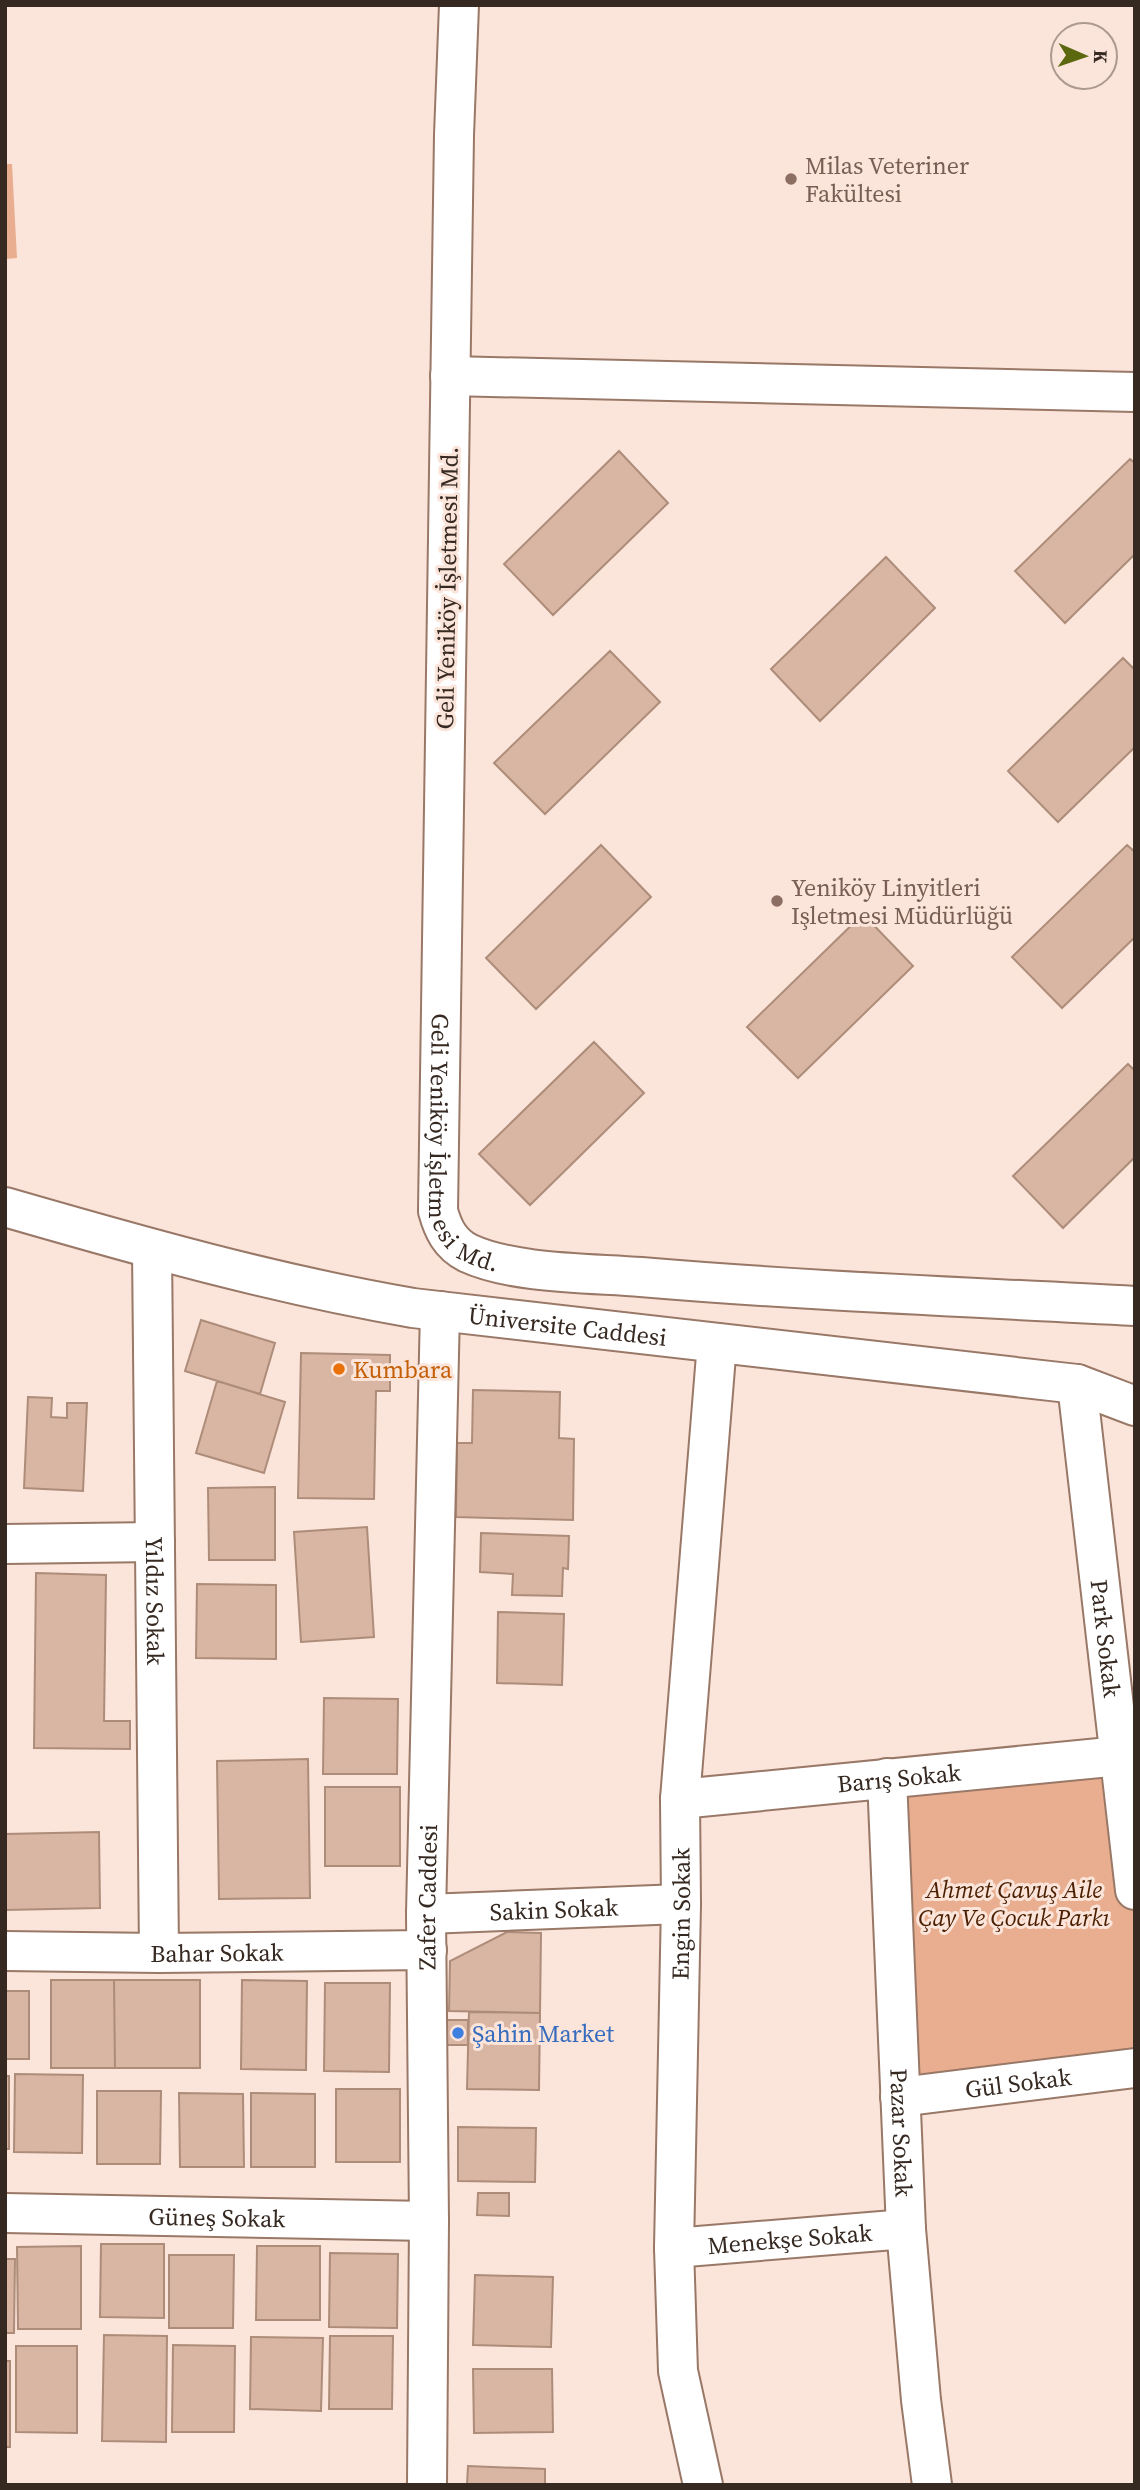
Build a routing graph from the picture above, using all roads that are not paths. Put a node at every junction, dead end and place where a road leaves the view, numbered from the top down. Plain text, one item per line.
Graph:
1 (459, 5) edge
2 (450, 376) junction
3 (1135, 392) edge
4 (5, 1207) edge
5 (152, 1249) junction
6 (1135, 1306) edge
7 (440, 1311) junction
8 (717, 1343) junction
9 (1077, 1384) junction
10 (1135, 1406) edge
11 (155, 1542) junction
12 (5, 1544) edge
13 (1120, 1756) junction
14 (887, 1779) junction
15 (680, 1799) junction
16 (1135, 1890) edge
17 (681, 1904) junction
18 (426, 1932) junction
19 (5, 1951) edge
20 (159, 1953) junction
21 (1135, 2068) edge
22 (900, 2097) junction
23 (5, 2213) edge
24 (429, 2221) junction
25 (906, 2229) junction
26 (674, 2248) junction
27 (427, 2485) edge
28 (703, 2485) edge
29 (932, 2485) edge

1 - 2 street, Geli Yeniköy İşletmesi Md.
2 - 3 street
2 - 6 street, Geli Yeniköy İşletmesi Md.
4 - 5 street, Üniversite Caddesi
5 - 7 street, Üniversite Caddesi
5 - 11 street, Yıldız Sokak
7 - 8 street, Üniversite Caddesi
7 - 18 street, Zafer Caddesi
8 - 9 street, Üniversite Caddesi
8 - 15 street, Engin Sokak
9 - 10 street, Üniversite Caddesi
9 - 13 street, Park Sokak
11 - 12 street
11 - 20 street, Yıldız Sokak
13 - 14 street, Barış Sokak
13 - 16 street, Park Sokak
14 - 15 street, Barış Sokak
14 - 22 street, Pazar Sokak
15 - 17 street, Engin Sokak
17 - 18 street, Sakin Sokak
17 - 26 street, Engin Sokak
18 - 20 street, Bahar Sokak
18 - 24 street, Zafer Caddesi
19 - 20 street, Bahar Sokak
21 - 22 street, Gül Sokak
22 - 25 street, Pazar Sokak
23 - 24 street, Güneş Sokak
24 - 27 street, Zafer Caddesi
25 - 26 street, Menekşe Sokak
25 - 29 street, Pazar Sokak
26 - 28 street, Engin Sokak

